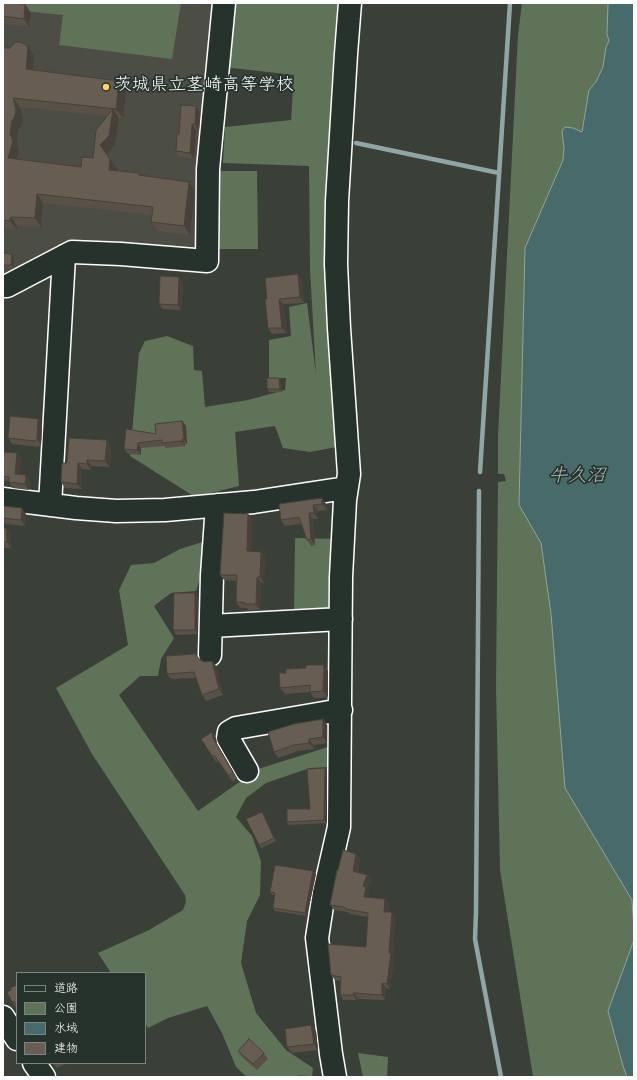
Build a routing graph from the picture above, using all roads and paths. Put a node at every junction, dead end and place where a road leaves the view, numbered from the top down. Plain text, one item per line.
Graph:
1 (224, 3) edge
2 (350, 3) edge
3 (64, 256) junction
4 (3, 286) edge
5 (346, 488) junction
6 (3, 499) edge
7 (50, 505) junction
8 (217, 505) junction
9 (341, 619) junction
10 (211, 626) junction
11 (210, 654) dead end
12 (341, 710) junction
13 (247, 771) dead end
14 (3, 1017) edge
15 (16, 1037) edge
16 (35, 1064) edge
17 (44, 1077) edge
18 (335, 1077) edge

1 - 3 street
2 - 5 street
3 - 4 street
3 - 7 street
5 - 8 street
5 - 9 street
6 - 7 street
7 - 8 street
8 - 10 street
9 - 10 street
9 - 12 street
10 - 11 street
12 - 13 street
12 - 18 street
14 - 15 street
16 - 17 street

